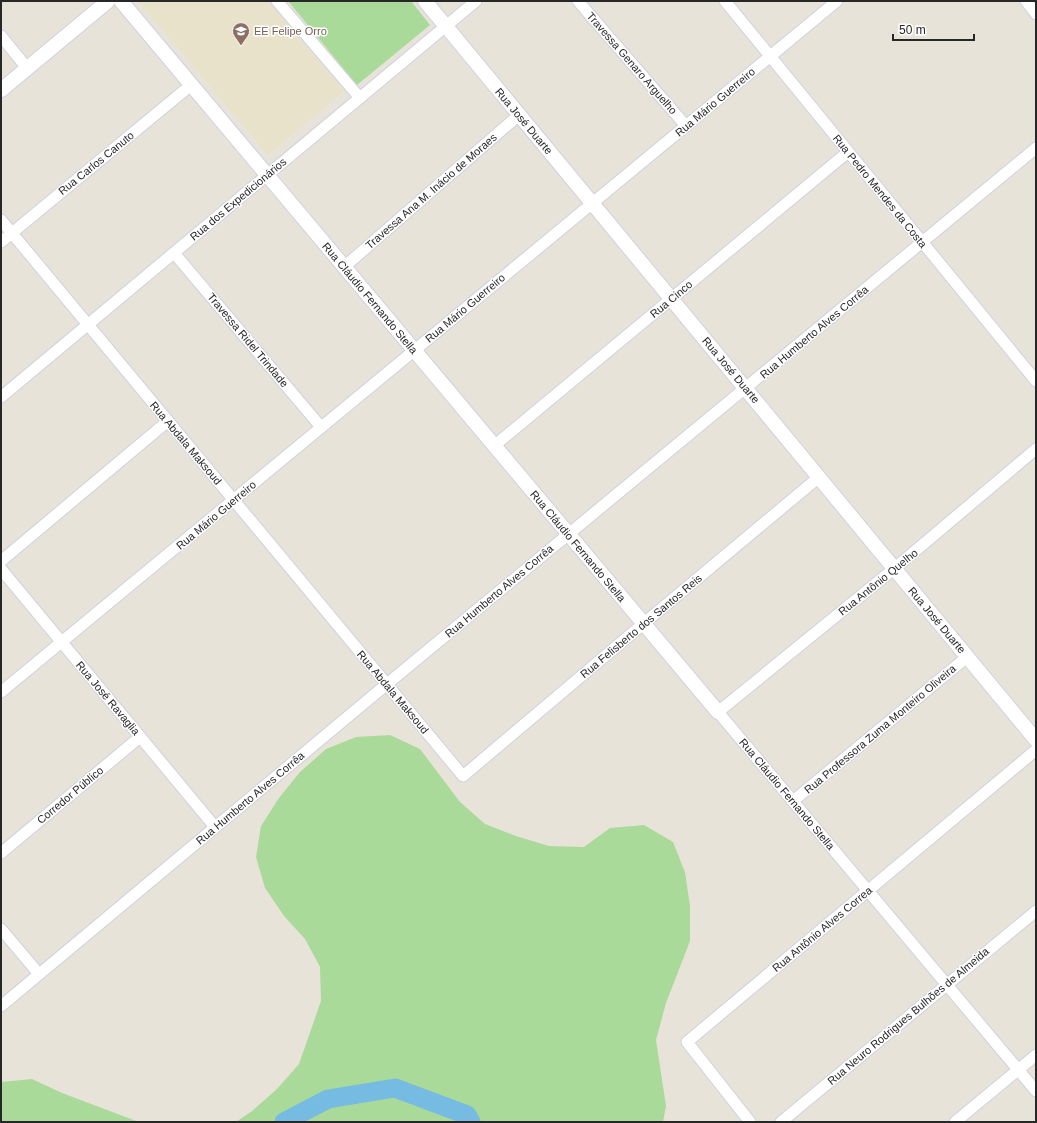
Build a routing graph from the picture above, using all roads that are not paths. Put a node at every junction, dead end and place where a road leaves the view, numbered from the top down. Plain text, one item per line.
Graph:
1 (108, 1) edge
2 (121, 1) edge
3 (277, 1) edge
4 (425, 1) edge
5 (476, 1) edge
6 (578, 1) edge
7 (725, 1) edge
8 (837, 1) edge
9 (1026, 1) edge
10 (1036, 14) edge
11 (446, 26) junction
12 (1, 36) edge
13 (770, 56) junction
14 (27, 68) junction
15 (191, 85) junction
16 (1, 90) edge
17 (360, 98) junction
18 (519, 115) junction
19 (686, 126) junction
20 (1036, 148) edge
21 (848, 152) junction
22 (267, 175) junction
23 (592, 203) junction
24 (1, 220) edge
25 (12, 233) junction
26 (1, 242) edge
27 (922, 242) junction
28 (174, 253) junction
29 (344, 267) junction
30 (672, 299) junction
31 (88, 325) junction
32 (414, 351) junction
33 (1036, 381) edge
34 (746, 388) junction
35 (1, 398) edge
36 (168, 421) junction
37 (321, 428) junction
38 (494, 446) junction
39 (1036, 449) edge
40 (819, 477) junction
41 (234, 500) junction
42 (568, 534) junction
43 (1, 561) edge
44 (895, 568) junction
45 (1, 569) edge
46 (644, 624) junction
47 (62, 642) junction
48 (967, 656) junction
49 (387, 684) junction
50 (1, 692) edge
51 (718, 712) junction
52 (140, 737) junction
53 (1036, 740) edge
54 (1036, 750) edge
55 (463, 776) joint
56 (793, 801) junction
57 (215, 827) junction
58 (1, 853) edge
59 (868, 891) junction
60 (1036, 911) edge
61 (1, 929) edge
62 (39, 974) junction
63 (946, 985) junction
64 (1, 1006) edge
65 (1036, 1055) edge
66 (1018, 1070) junction
67 (1036, 1091) edge
68 (750, 1122) edge
69 (781, 1122) edge
70 (955, 1122) edge

1 - 14 street
2 - 15 street, Rua Cláudio Fernando Stella
3 - 17 street
4 - 11 street, Rua José Duarte
5 - 11 street, Rua dos Expedicionários
6 - 19 street, Travessa Genaro Arguelho
7 - 13 street, Rua Pedro Mendes da Costa
8 - 13 street, Rua Mário Guerreiro
9 - 10 street
11 - 17 street, Rua dos Expedicionários
11 - 18 street, Rua José Duarte
12 - 14 street
13 - 19 street, Rua Mário Guerreiro
13 - 21 street, Rua Pedro Mendes da Costa
14 - 16 street
15 - 22 street, Rua Cláudio Fernando Stella
15 - 25 street, Rua Carlos Canuto
17 - 22 street, Rua dos Expedicionários
18 - 23 street, Rua José Duarte
18 - 29 street, Travessa Ana M. Inácio de Moraes
19 - 23 street, Rua Mário Guerreiro
20 - 27 street, Rua Humberto Alves Corrêa
21 - 27 street, Rua Pedro Mendes da Costa
21 - 30 street, Rua Cinco
22 - 28 street, Rua dos Expedicionários
22 - 29 street, Rua Cláudio Fernando Stella
23 - 30 street, Rua José Duarte
23 - 32 street, Rua Mário Guerreiro
24 - 25 street, Rua Abdala Maksoud
25 - 26 street, Rua Carlos Canuto
25 - 31 street, Rua Abdala Maksoud
27 - 33 street, Rua Pedro Mendes da Costa
27 - 34 street, Rua Humberto Alves Corrêa
28 - 31 street, Rua dos Expedicionários
28 - 37 street, Travessa Ridel Trindade
29 - 32 street, Rua Cláudio Fernando Stella
30 - 34 street, Rua José Duarte
30 - 38 street, Rua Cinco
31 - 35 street, Rua dos Expedicionários
31 - 36 street, Rua Abdala Maksoud
32 - 37 street, Rua Mário Guerreiro
32 - 38 street, Rua Cláudio Fernando Stella
34 - 40 street, Rua José Duarte
34 - 42 street, Rua Humberto Alves Corrêa
36 - 41 street, Rua Abdala Maksoud
36 - 43 street
37 - 41 street, Rua Mário Guerreiro
38 - 42 street, Rua Cláudio Fernando Stella
39 - 44 street, Rua Antônio Quelho
40 - 44 street, Rua José Duarte
40 - 46 street, Rua Felisberto dos Santos Reis
41 - 47 street, Rua Mário Guerreiro
41 - 49 street, Rua Abdala Maksoud
42 - 46 street, Rua Cláudio Fernando Stella
42 - 49 street, Rua Humberto Alves Corrêa
44 - 48 street, Rua José Duarte
44 - 51 street, Rua Antônio Quelho
45 - 47 street, Rua José Ravaglia
46 - 51 street, Rua Cláudio Fernando Stella
46 - 55 street, Rua Felisberto dos Santos Reis
47 - 50 street, Rua Mário Guerreiro
47 - 52 street, Rua José Ravaglia
48 - 53 street, Rua José Duarte
48 - 56 street, Rua Professora Zuma Monteiro Oliveira
49 - 55 street, Rua Abdala Maksoud
49 - 57 street, Rua Humberto Alves Corrêa
51 - 56 street, Rua Cláudio Fernando Stella
52 - 57 street, Rua José Ravaglia
52 - 58 street, Corredor Público
54 - 59 street, Rua Antônio Alves Correa
56 - 59 street, Rua Cláudio Fernando Stella
57 - 62 street, Rua Humberto Alves Corrêa
59 - 63 street, Rua Cláudio Fernando Stella
59 - 68 street, Rua Antônio Alves Correa
60 - 63 street, Rua Neuro Rodrigues Bulhões de Almeida
61 - 62 street
62 - 64 street, Rua Humberto Alves Corrêa
63 - 66 street, Rua Cláudio Fernando Stella
63 - 69 street, Rua Neuro Rodrigues Bulhões de Almeida
65 - 66 street
66 - 67 street, Rua Cláudio Fernando Stella
66 - 70 street

